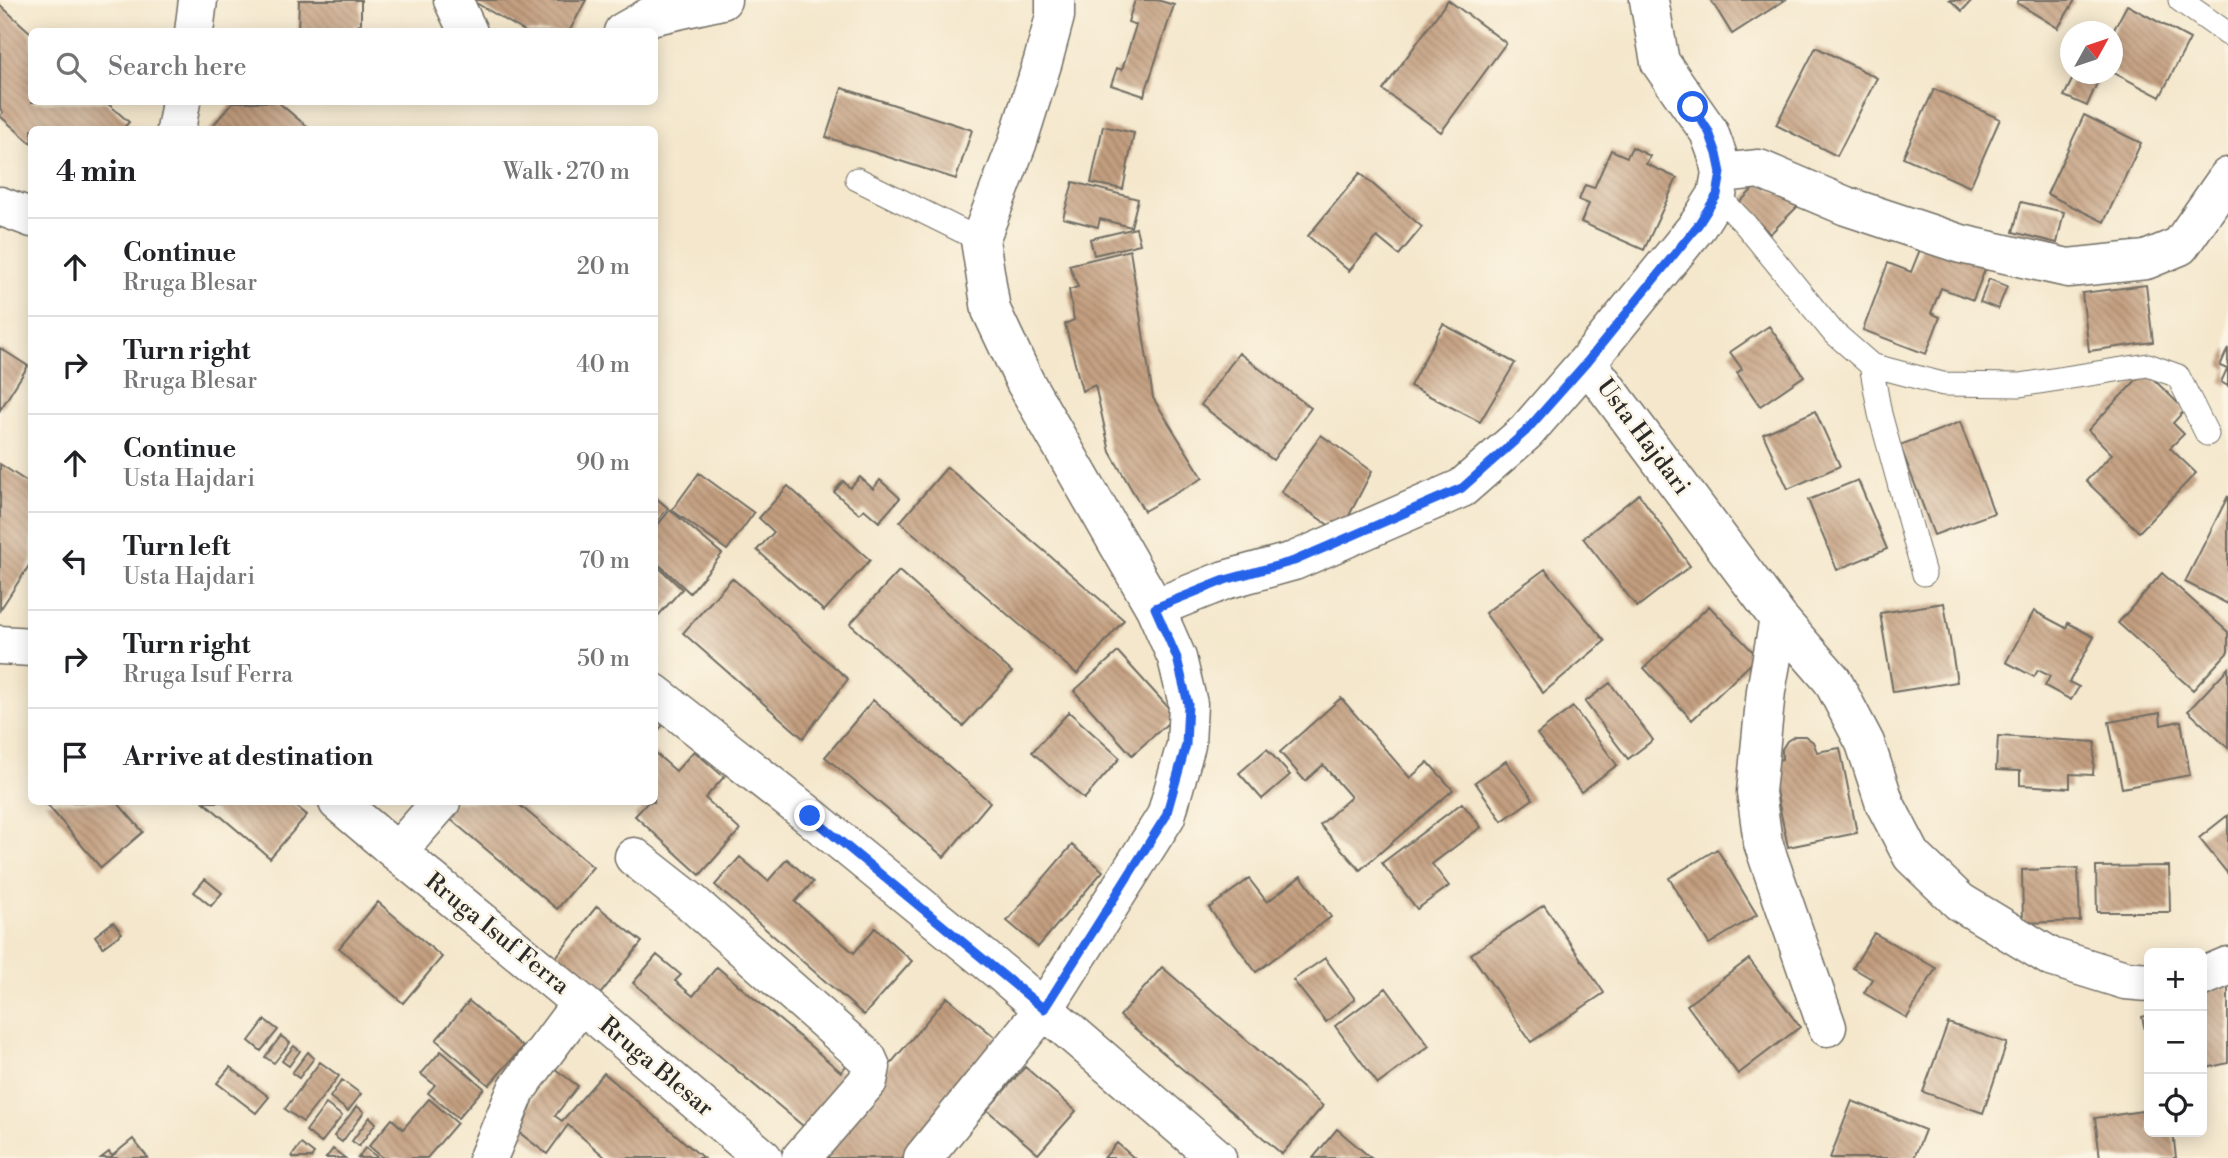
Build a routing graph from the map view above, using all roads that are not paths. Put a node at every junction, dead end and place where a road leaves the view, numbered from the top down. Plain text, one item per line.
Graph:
1 (198, 0) edge
2 (453, 0) edge
3 (722, 0) edge
4 (1055, 0) edge
5 (1649, 0) edge
6 (2180, 0) edge
7 (633, 16) edge
8 (194, 28) edge
9 (466, 28) edge
10 (2228, 34) edge
11 (180, 105) edge
12 (177, 126) edge
13 (2228, 177) edge
14 (857, 179) dead end
15 (1719, 184) junction
16 (0, 206) edge
17 (28, 216) edge
18 (980, 240) junction
19 (1587, 362) junction
20 (1871, 365) junction
21 (2207, 434) dead end
22 (1924, 574) dead end
23 (1155, 608) junction
24 (1779, 619) junction
25 (0, 645) edge
26 (28, 647) edge
27 (658, 696) edge
28 (342, 805) edge
29 (438, 805) edge
30 (397, 852) junction
31 (634, 857) dead end
32 (2228, 966) edge
33 (2207, 975) edge
34 (2144, 982) edge
35 (581, 1003) junction
36 (1044, 1009) junction
37 (1827, 1027) dead end
38 (488, 1158) edge
39 (763, 1158) edge
40 (801, 1158) edge
41 (923, 1158) edge
42 (1217, 1158) edge

1 - 8 street
2 - 9 street
3 - 7 street
4 - 18 street
5 - 15 street
6 - 10 lane
11 - 12 street
13 - 15 street
14 - 18 lane
15 - 19 street
15 - 20 lane
16 - 17 street
18 - 23 street
19 - 23 street, Usta Hajdari
19 - 24 street, Usta Hajdari
20 - 21 lane
20 - 22 lane
23 - 36 street
24 - 34 street, Usta Hajdari
24 - 37 street
25 - 26 street
27 - 36 street
28 - 30 street, Rruga Isuf Ferra
29 - 30 street
30 - 35 street, Rruga Isuf Ferra
31 - 40 street
32 - 33 street
35 - 38 street, Rruga Isuf Ferra
35 - 39 street, Rruga Blesar
36 - 41 street
36 - 42 street

